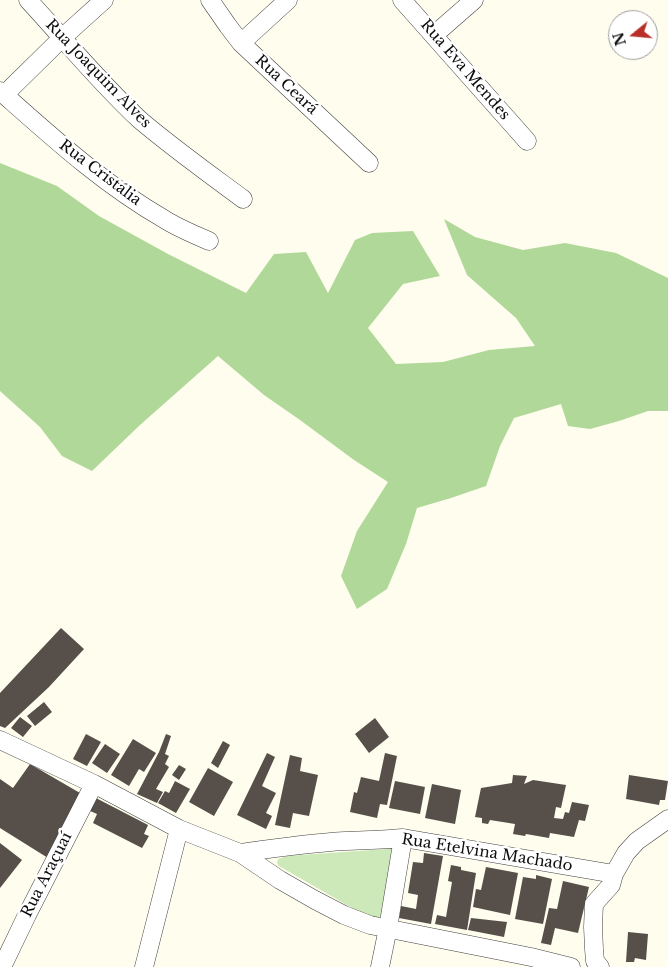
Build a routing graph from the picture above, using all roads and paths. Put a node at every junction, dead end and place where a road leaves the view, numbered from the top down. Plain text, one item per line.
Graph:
1 (28, 0) edge
2 (104, 0) edge
3 (210, 0) edge
4 (288, 0) edge
5 (402, 0) edge
6 (474, 0) edge
7 (434, 35) junction
8 (63, 37) junction
9 (241, 43) junction
10 (2, 93) edge
11 (527, 141) dead end
12 (369, 163) dead end
13 (243, 199) dead end
14 (209, 241) dead end
15 (0, 740) edge
16 (94, 784) junction
17 (668, 819) edge
18 (179, 829) junction
19 (403, 838) junction
20 (240, 853) junction
21 (614, 874) junction
22 (388, 928) junction
23 (2, 967) edge
24 (144, 967) edge
25 (380, 967) edge
26 (571, 967) edge
27 (600, 967) edge

1 - 8 street, Rua Joaquim Alves
2 - 8 street
3 - 9 street, Rua Ceará
4 - 9 street
5 - 7 street, Rua Eva Mendes
6 - 7 street
7 - 11 street, Rua Eva Mendes
8 - 10 street
8 - 13 street, Rua Joaquim Alves
9 - 12 street, Rua Ceará
10 - 14 street, Rua Cristália
15 - 16 street, Rua Etelvina Machado
16 - 18 street, Rua Etelvina Machado
16 - 23 street, Rua Araçuaí
17 - 21 street
18 - 20 street, Rua Etelvina Machado
18 - 24 street
19 - 20 street, Rua Etelvina Machado
19 - 21 street, Rua Etelvina Machado
19 - 22 street
20 - 22 street, Rua Etelvina Machado
21 - 27 street
22 - 25 street
22 - 26 street, Rua Etelvina Machado

